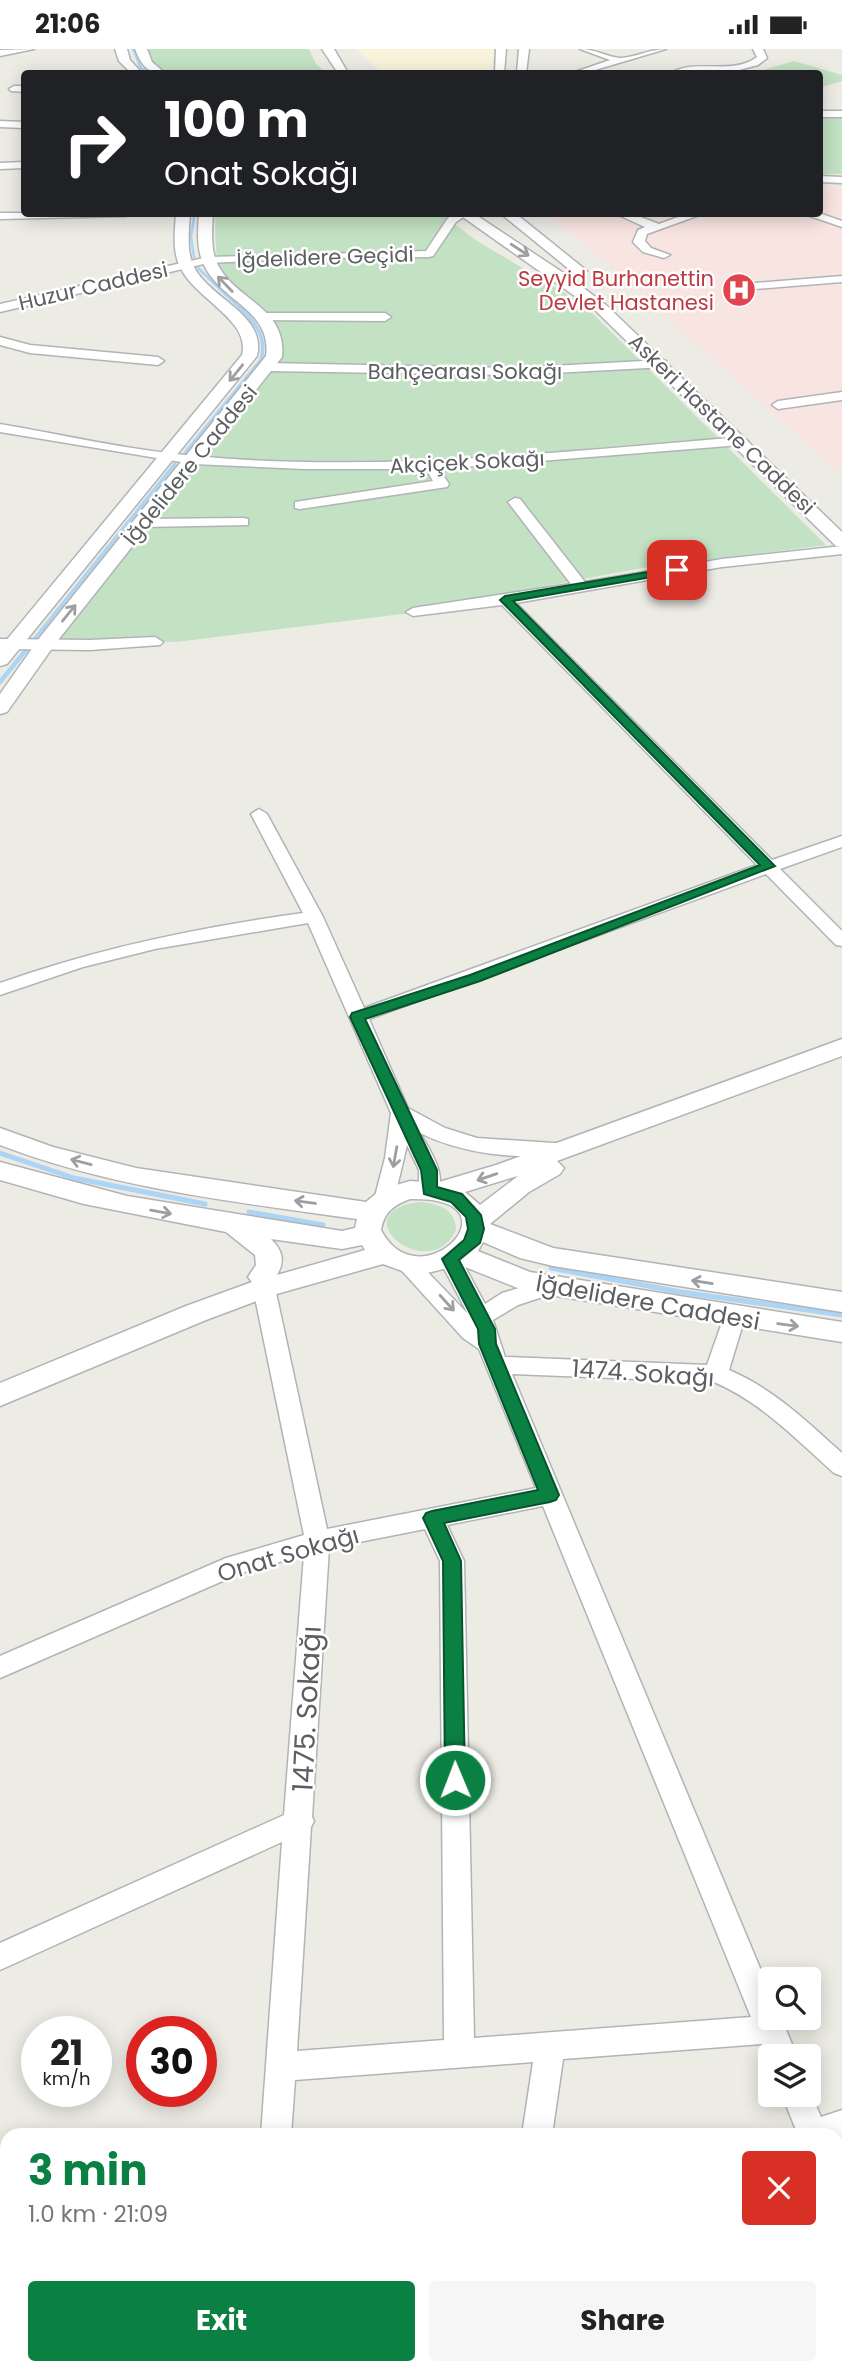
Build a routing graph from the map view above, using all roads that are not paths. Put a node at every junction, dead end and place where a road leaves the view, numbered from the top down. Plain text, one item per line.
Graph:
1 (29, 49) edge
2 (121, 49) edge
3 (141, 49) edge
4 (328, 49) edge
5 (501, 49) edge
6 (524, 49) edge
7 (585, 49) edge
8 (647, 49) edge
9 (662, 49) edge
10 (758, 49) edge
11 (767, 49) edge
12 (0, 53) edge
13 (618, 59) junction
14 (134, 70) edge
15 (156, 70) edge
16 (341, 70) edge
17 (500, 70) edge
18 (522, 70) edge
19 (584, 70) edge
20 (688, 70) edge
21 (746, 70) edge
22 (823, 114) edge
23 (842, 114) edge
24 (0, 124) edge
25 (21, 125) edge
26 (21, 165) edge
27 (0, 166) edge
28 (823, 179) edge
29 (842, 180) edge
30 (0, 216) edge
31 (21, 216) edge
32 (183, 217) edge
33 (206, 217) edge
34 (458, 217) edge
35 (468, 217) edge
36 (511, 217) edge
37 (629, 217) edge
38 (645, 217) edge
39 (689, 217) edge
40 (819, 217) edge
41 (842, 224) edge
42 (667, 225) junction
43 (654, 227) junction
44 (664, 255) dead end
45 (208, 260) junction
46 (186, 265) junction
47 (793, 272) dead end
48 (842, 272) edge
49 (842, 279) edge
50 (755, 286) dead end
51 (616, 300) dead end
52 (0, 308) edge
53 (261, 317) junction
54 (385, 317) dead end
55 (0, 341) edge
56 (158, 361) dead end
57 (662, 364) junction
58 (268, 367) junction
59 (842, 396) edge
60 (778, 405) dead end
61 (0, 428) edge
62 (741, 441) junction
63 (166, 456) junction
64 (193, 460) junction
65 (430, 465) junction
66 (515, 502) dead end
67 (300, 505) dead end
68 (243, 522) dead end
69 (143, 523) junction
70 (842, 542) edge
71 (842, 550) edge
72 (580, 586) junction
73 (505, 600) junction
74 (413, 612) dead end
75 (155, 642) dead end
76 (6, 644) edge
77 (45, 645) junction
78 (0, 660) edge
79 (0, 708) edge
80 (260, 814) dead end
81 (842, 841) edge
82 (768, 866) junction
83 (314, 918) junction
84 (842, 941) edge
85 (0, 989) edge
86 (357, 1017) junction
87 (842, 1047) edge
88 (842, 1060) edge
89 (400, 1112) junction
90 (626, 1132) junction
91 (0, 1136) edge
92 (564, 1149) junction
93 (0, 1171) edge
94 (434, 1191) junction
95 (512, 1192) junction
96 (238, 1193) junction
97 (193, 1218) junction
98 (224, 1223) junction
99 (476, 1225) junction
100 (381, 1234) junction
101 (529, 1251) junction
102 (455, 1256) junction
103 (263, 1283) junction
104 (553, 1286) junction
105 (842, 1302) edge
106 (481, 1317) junction
107 (734, 1317) junction
108 (842, 1332) edge
109 (492, 1354) junction
110 (716, 1374) junction
111 (0, 1395) edge
112 (842, 1467) edge
113 (550, 1495) junction
114 (432, 1518) junction
115 (317, 1541) junction
116 (0, 1667) edge
117 (300, 1821) junction
118 (0, 1957) edge
119 (758, 1998) edge
120 (758, 2030) edge
121 (550, 2046) junction
122 (459, 2053) junction
123 (281, 2067) junction
124 (802, 2107) edge
125 (277, 2128) edge
126 (538, 2128) edge
127 (810, 2128) edge

1 - 12 street
2 - 14 street
3 - 15 street
4 - 16 street
5 - 17 street
6 - 18 street
7 - 13 street
8 - 13 street
9 - 13 street
10 - 20 street
11 - 21 street
13 - 19 street
22 - 23 street
24 - 25 street
26 - 27 street
28 - 29 street
30 - 31 street
32 - 46 street
33 - 45 street
34 - 45 street, İğdelidere Geçidi
35 -> 57 street, Askeri Hastane Caddesi
36 - 51 street
37 - 43 street
38 - 42 street
39 - 42 street
40 - 41 street
42 - 43 street
43 - 44 street
45 - 46 street, İğdelidere Geçidi
53 -> 45 street, İğdelidere Caddesi
46 - 52 street, Huzur Caddesi
46 -> 63 street, İğdelidere Caddesi
47 - 48 street
49 - 50 street
53 - 54 street
53 - 58 street, İğdelidere Caddesi
55 - 56 street
57 - 58 street, Bahçearası Sokağı
57 - 62 street, Askeri Hastane Caddesi
58 - 64 street, İğdelidere Caddesi
59 - 60 street
61 - 63 street, Akçiçek Sokağı
62 - 65 street, Akçiçek Sokağı
62 - 70 street, Askeri Hastane Caddesi
63 - 64 street, Akçiçek Sokağı
63 - 76 street, İğdelidere Caddesi
64 - 65 street, Akçiçek Sokağı
64 - 69 street, İğdelidere Caddesi
65 - 67 street
66 - 72 street
68 - 69 street
77 -> 69 street, İğdelidere Caddesi
71 - 72 street
72 - 73 street
73 - 74 street
73 - 82 street
75 - 77 street
76 - 77 street
76 - 78 street, İğdelidere Caddesi
77 - 79 street, İğdelidere Caddesi
80 - 83 street
81 - 82 street
82 - 84 street
82 - 86 street
83 - 85 street
83 - 86 street
86 - 89 street
87 - 90 street
88 - 90 street
89 - 92 street
89 - 94 street
89 -> 100 street
90 - 92 street
90 - 95 street
96 -> 91 street
92 -> 94 street
93 -> 97 street
94 - 99 street
94 - 100 street
95 - 99 street
95 - 101 street
96 - 97 street
100 -> 96 street
97 - 98 street
98 - 100 street
98 - 103 street
99 - 101 street, İğdelidere Caddesi
99 - 102 street
100 - 102 street
100 - 103 street
100 -> 109 street
105 -> 101 street, İğdelidere Caddesi
102 - 104 street, İğdelidere Caddesi
102 - 106 street
103 - 111 street
103 - 115 street, 1475. Sokağı
104 - 106 street
104 - 107 street, İğdelidere Caddesi
106 - 109 street
107 -> 108 street, İğdelidere Caddesi
107 - 110 street
109 - 110 street, 1474. Sokağı
109 - 113 street
110 - 112 street, 1474. Sokağı
113 - 114 street, Onat Sokağı
113 - 119 street
114 - 115 street, Onat Sokağı
114 - 122 street
115 - 116 street, Onat Sokağı
115 - 117 street, 1475. Sokağı
117 - 118 street
117 - 123 street, 1475. Sokağı
120 - 121 street
121 - 122 street
121 - 126 street
122 - 123 street
123 - 125 street, 1475. Sokağı
124 - 127 street

